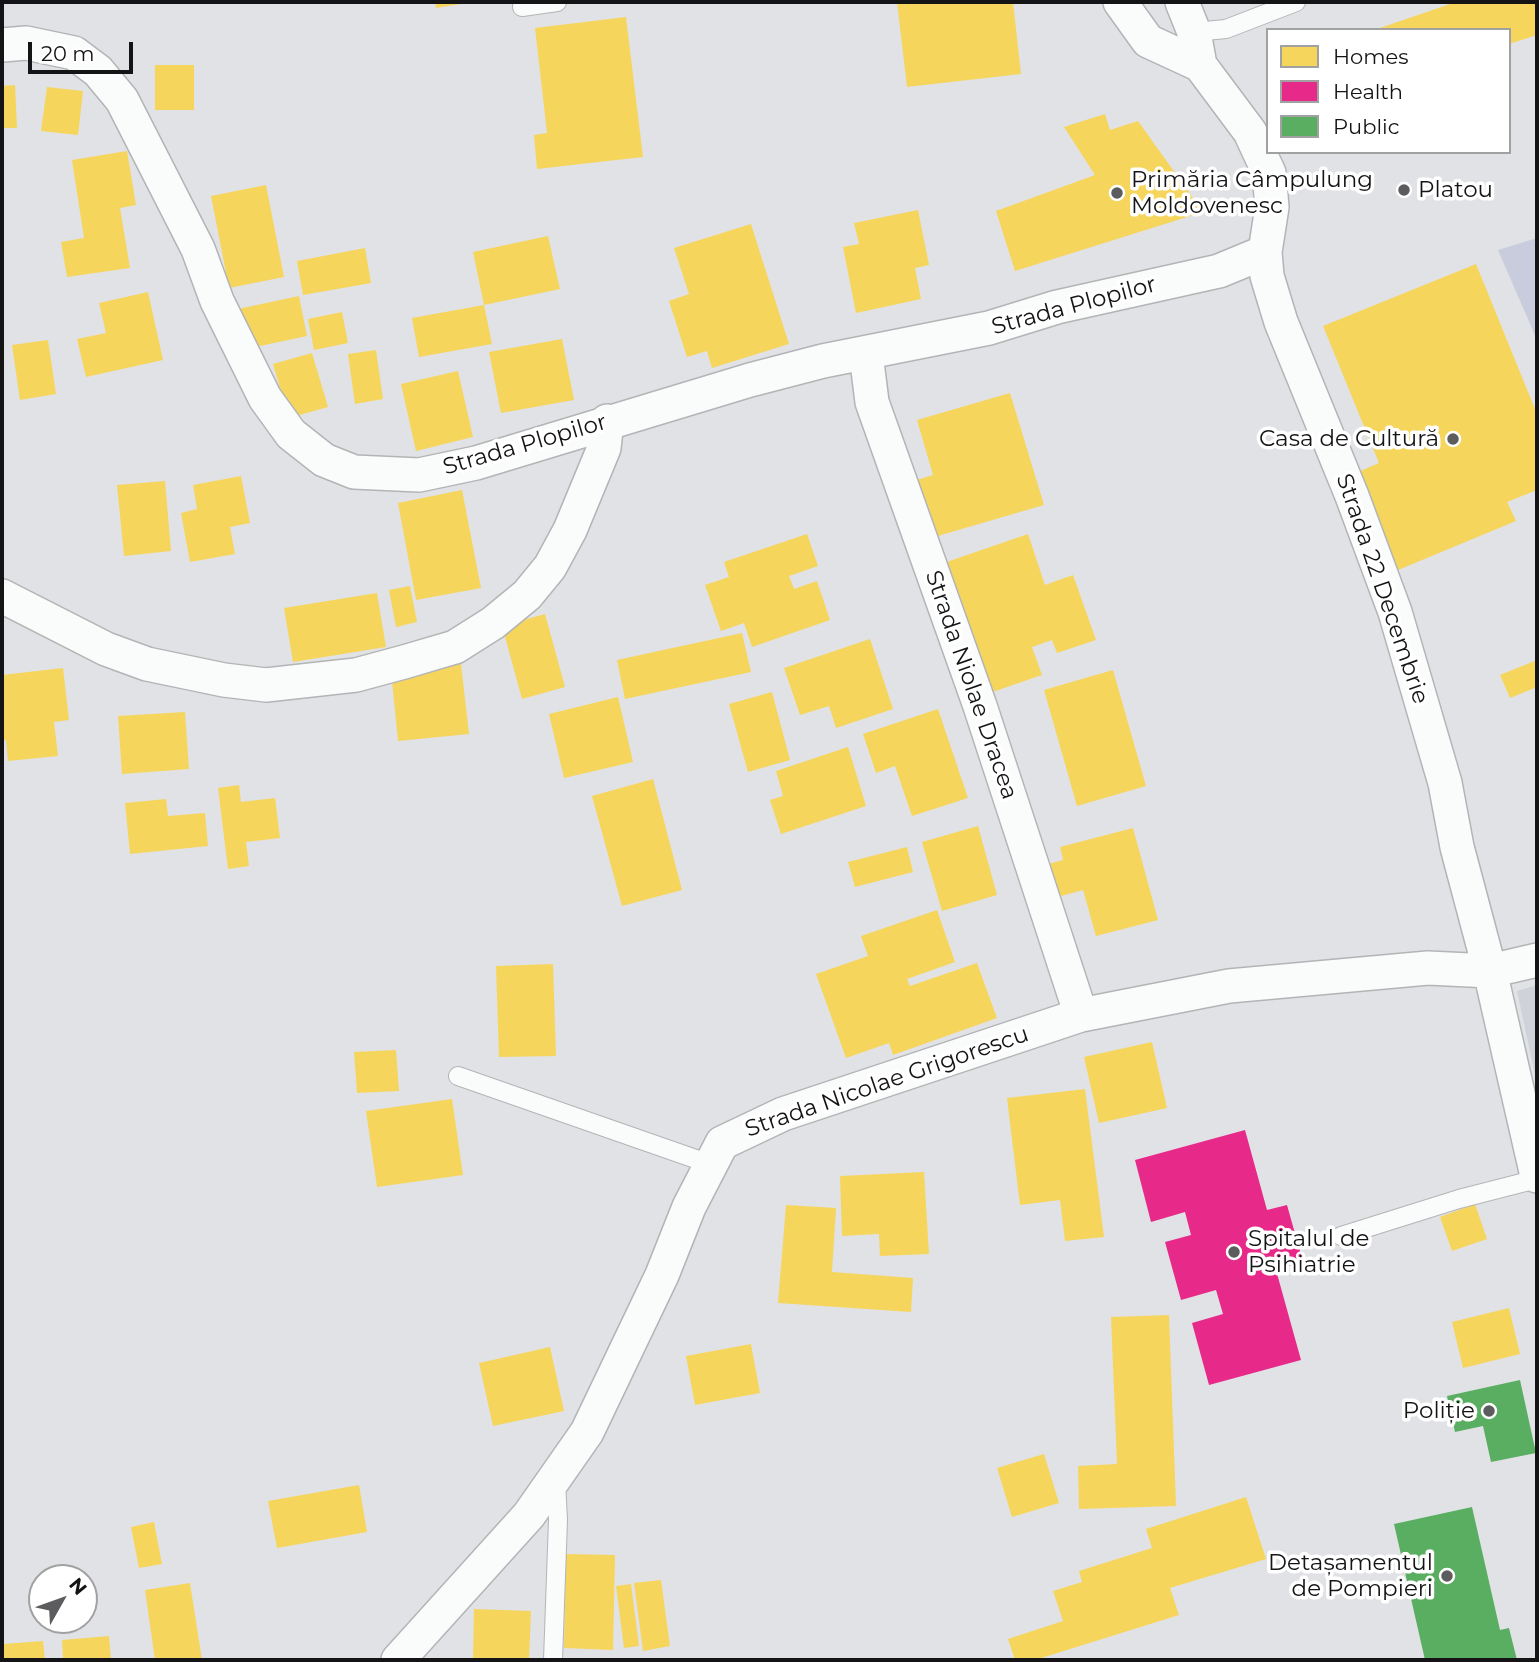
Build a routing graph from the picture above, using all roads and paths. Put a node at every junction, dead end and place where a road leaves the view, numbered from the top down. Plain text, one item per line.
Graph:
1 (556, 2) edge
2 (1120, 2) edge
3 (1296, 2) edge
4 (522, 7) dead end
5 (1188, 17) edge
6 (2, 45) edge
7 (1200, 65) junction
8 (1265, 251) junction
9 (866, 354) junction
10 (607, 421) junction
11 (2, 596) edge
12 (1537, 961) edge
13 (1490, 971) junction
14 (1081, 1015) junction
15 (458, 1076) dead end
16 (710, 1164) junction
17 (1537, 1178) edge
18 (1341, 1236) dead end
19 (556, 1478) junction
20 (398, 1660) edge
21 (553, 1660) edge

1 - 4 lane
2 - 7 street
3 - 5 lane
5 - 7 street
6 - 10 street, Strada Plopilor
7 - 8 street, Strada 22 Decembrie
8 - 9 street, Strada Plopilor
8 - 13 street, Strada 22 Decembrie
9 - 10 street, Strada Plopilor
9 - 14 street, Strada Niolae Dracea
10 - 11 street
12 - 13 street, Strada Nicolae Grigorescu
13 - 14 street, Strada Nicolae Grigorescu
13 - 17 street, Strada 22 Decembrie
14 - 16 street, Strada Nicolae Grigorescu
15 - 16 lane
16 - 19 street, Strada Nicolae Grigorescu
17 - 18 lane
19 - 20 street, Strada Nicolae Grigorescu
19 - 21 lane

